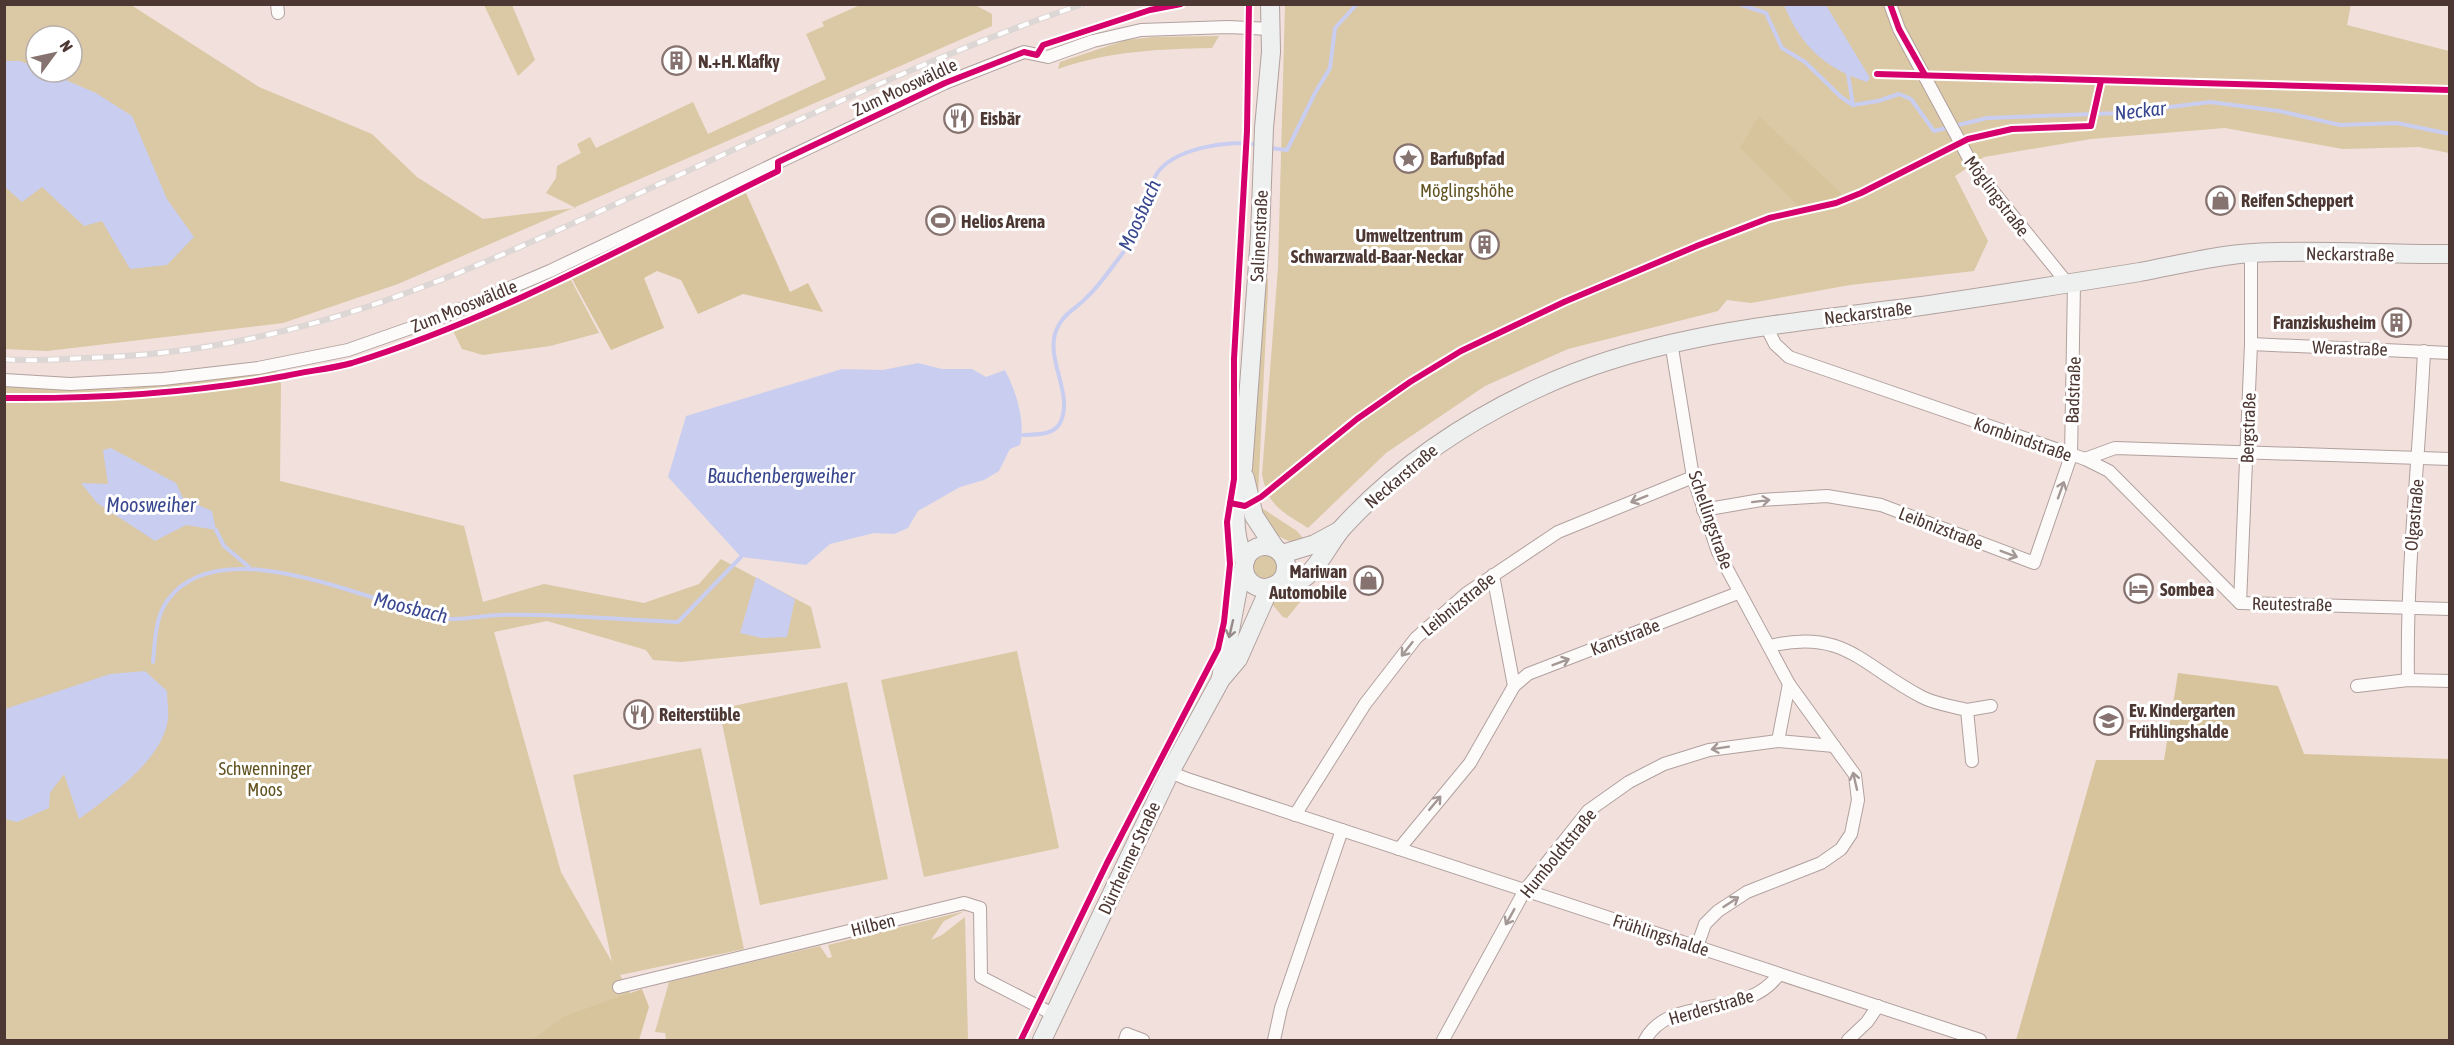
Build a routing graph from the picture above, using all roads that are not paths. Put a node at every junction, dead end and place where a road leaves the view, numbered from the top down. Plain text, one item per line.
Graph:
1 (1270, 4) edge
2 (1890, 4) edge
3 (1271, 29) junction
4 (2251, 253) junction
5 (2450, 254) edge
6 (2071, 283) junction
7 (1766, 326) junction
8 (1671, 342) junction
9 (2251, 344) junction
10 (2424, 351) junction
11 (2450, 352) edge
12 (4, 380) edge
13 (2247, 453) junction
14 (2071, 456) junction
15 (2419, 458) junction
16 (2085, 459) junction
17 (2450, 459) edge
18 (1243, 468) junction
19 (1693, 477) junction
20 (1703, 510) junction
21 (1340, 530) junction
22 (1278, 551) junction
23 (2034, 563) joint
24 (1245, 565) junction
25 (1493, 575) junction
26 (1273, 586) junction
27 (1738, 593) junction
28 (2240, 603) junction
29 (2407, 607) junction
30 (2450, 609) edge
31 (1769, 646) junction
32 (1221, 679) junction
33 (2408, 680) junction
34 (2450, 681) edge
35 (1789, 684) junction
36 (1514, 686) junction
37 (2357, 686) dead end
38 (1991, 706) dead end
39 (1967, 710) junction
40 (1778, 741) junction
41 (1834, 746) junction
42 (1972, 761) dead end
43 (1170, 772) junction
44 (1295, 815) junction
45 (1342, 830) junction
46 (1399, 849) junction
47 (1525, 890) junction
48 (1697, 947) junction
49 (1779, 974) junction
50 (619, 987) dead end
51 (1878, 1006) junction
52 (1054, 1015) junction
53 (1980, 1040) edge
54 (1042, 1041) edge
55 (1125, 1041) edge
56 (1143, 1041) edge
57 (1274, 1041) edge
58 (1443, 1041) edge
59 (1645, 1041) edge
60 (1848, 1041) edge

1 - 3 main road, Salinenstraße
2 - 6 street, Möglingstraße
3 - 12 street, Zum Mooswäldle
3 - 18 main road, Salinenstraße
4 - 5 main road, Neckarstraße
4 - 6 main road, Neckarstraße
4 - 9 street, Bergstraße
6 - 7 main road, Neckarstraße
6 - 14 street, Badstraße
7 - 8 main road, Neckarstraße
7 - 14 street, Kornbindstraße
8 - 19 street, Schellingstraße
8 - 21 main road, Neckarstraße
9 - 10 street, Werastraße
9 - 13 street, Bergstraße
10 - 11 street, Werastraße
10 - 15 street, Olgastraße
13 - 15 street, Kornbindstraße
13 - 16 street, Kornbindstraße
13 - 28 street, Bergstraße
14 - 16 street, Kornbindstraße
23 -> 14 street, Badstraße
15 - 17 street, Kornbindstraße
15 - 29 street, Olgastraße
16 - 28 street, Reutestraße
18 - 22 main road, Salinenstraße
18 - 24 main road, Salinenstraße
19 - 20 street, Schellingstraße
19 -> 25 street, Leibnizstraße
20 -> 23 street, Leibnizstraße
20 - 27 street, Schellingstraße
21 - 22 main road, Neckarstraße
21 - 26 main road, Neckarstraße
22 - 24 main road
22 - 26 main road
24 - 26 main road
24 -> 32 main road, Dürrheimer Straße
25 - 36 street
25 -> 44 street, Leibnizstraße
26 - 32 main road, Dürrheimer Straße
27 - 31 street, Schellingstraße
36 -> 27 street, Kantstraße
28 - 29 street, Reutestraße
29 - 30 street, Reutestraße
29 - 33 street, Olgastraße
31 - 35 street, Schellingstraße
31 - 39 street
32 - 43 main road, Dürrheimer Straße
33 - 34 street
33 - 37 street
35 - 40 street
35 - 41 street, Schellingstraße
46 -> 36 street, Kantstraße
38 - 39 street
39 - 42 street
40 - 41 street
40 -> 47 street, Humboldtstraße
48 -> 41 street, Schellingstraße
43 - 44 street, Frühlingshalde
43 - 52 main road, Dürrheimer Straße
44 - 45 street, Frühlingshalde
45 - 46 street, Frühlingshalde
45 - 57 street
46 - 47 street, Frühlingshalde
47 - 48 street, Frühlingshalde
47 -> 58 street, Humboldtstraße
48 - 49 street, Frühlingshalde
49 - 51 street, Frühlingshalde
49 - 59 street, Herderstraße
50 - 52 street, Hilben
51 - 53 street, Frühlingshalde
51 - 60 street
52 - 54 main road, Dürrheimer Straße
55 - 56 street

